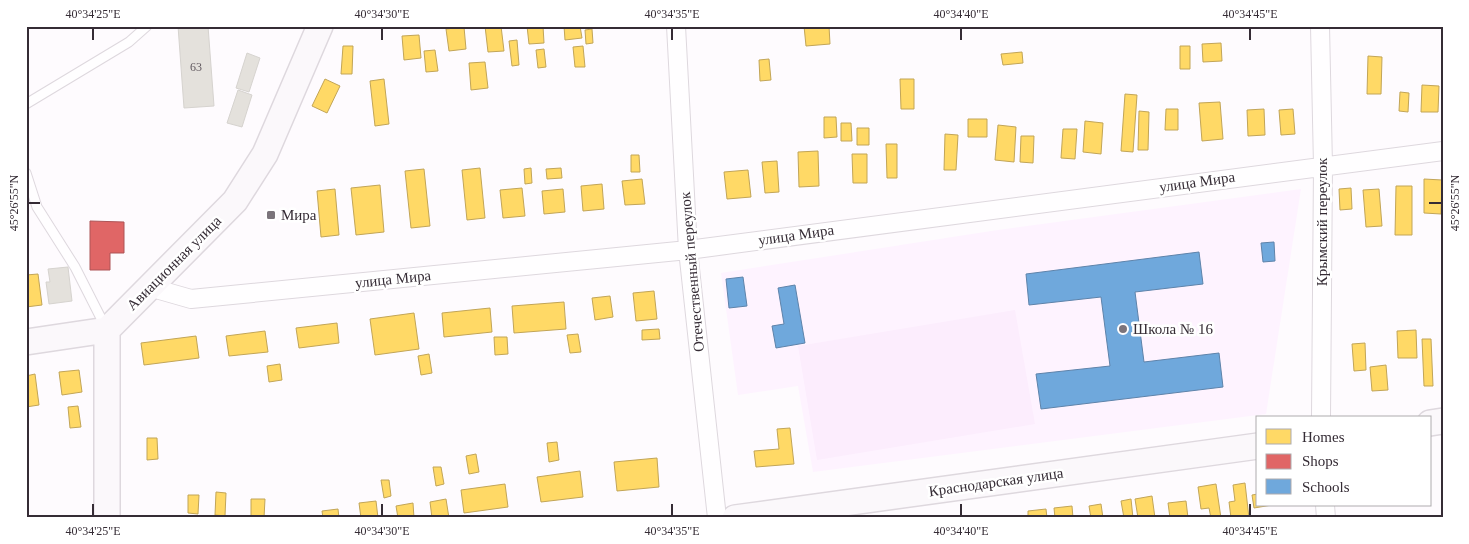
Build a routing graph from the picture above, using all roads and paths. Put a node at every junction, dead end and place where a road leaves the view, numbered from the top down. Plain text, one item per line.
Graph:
1 (147, 26) edge
2 (320, 26) edge
3 (676, 26) edge
4 (1320, 26) edge
5 (26, 104) edge
6 (1443, 151) edge
7 (1323, 166) junction
8 (26, 173) edge
9 (688, 250) junction
10 (149, 287) junction
11 (107, 330) junction
12 (26, 342) edge
13 (1320, 416) edge
14 (1256, 446) edge
15 (107, 518) edge
16 (717, 518) edge
17 (735, 518) edge

1 - 5 lane
2 - 10 main road, Авиационная улица
3 - 9 street, Отечественный переулок
4 - 7 street, Крымский переулок
6 - 7 street, улица Мира
7 - 9 street, улица Мира
7 - 13 street, Крымский переулок
8 - 11 lane
9 - 10 street, улица Мира
9 - 16 street, Отечественный переулок
10 - 11 main road, Авиационная улица
11 - 12 main road
11 - 15 main road
14 - 17 main road, Краснодарская улица

